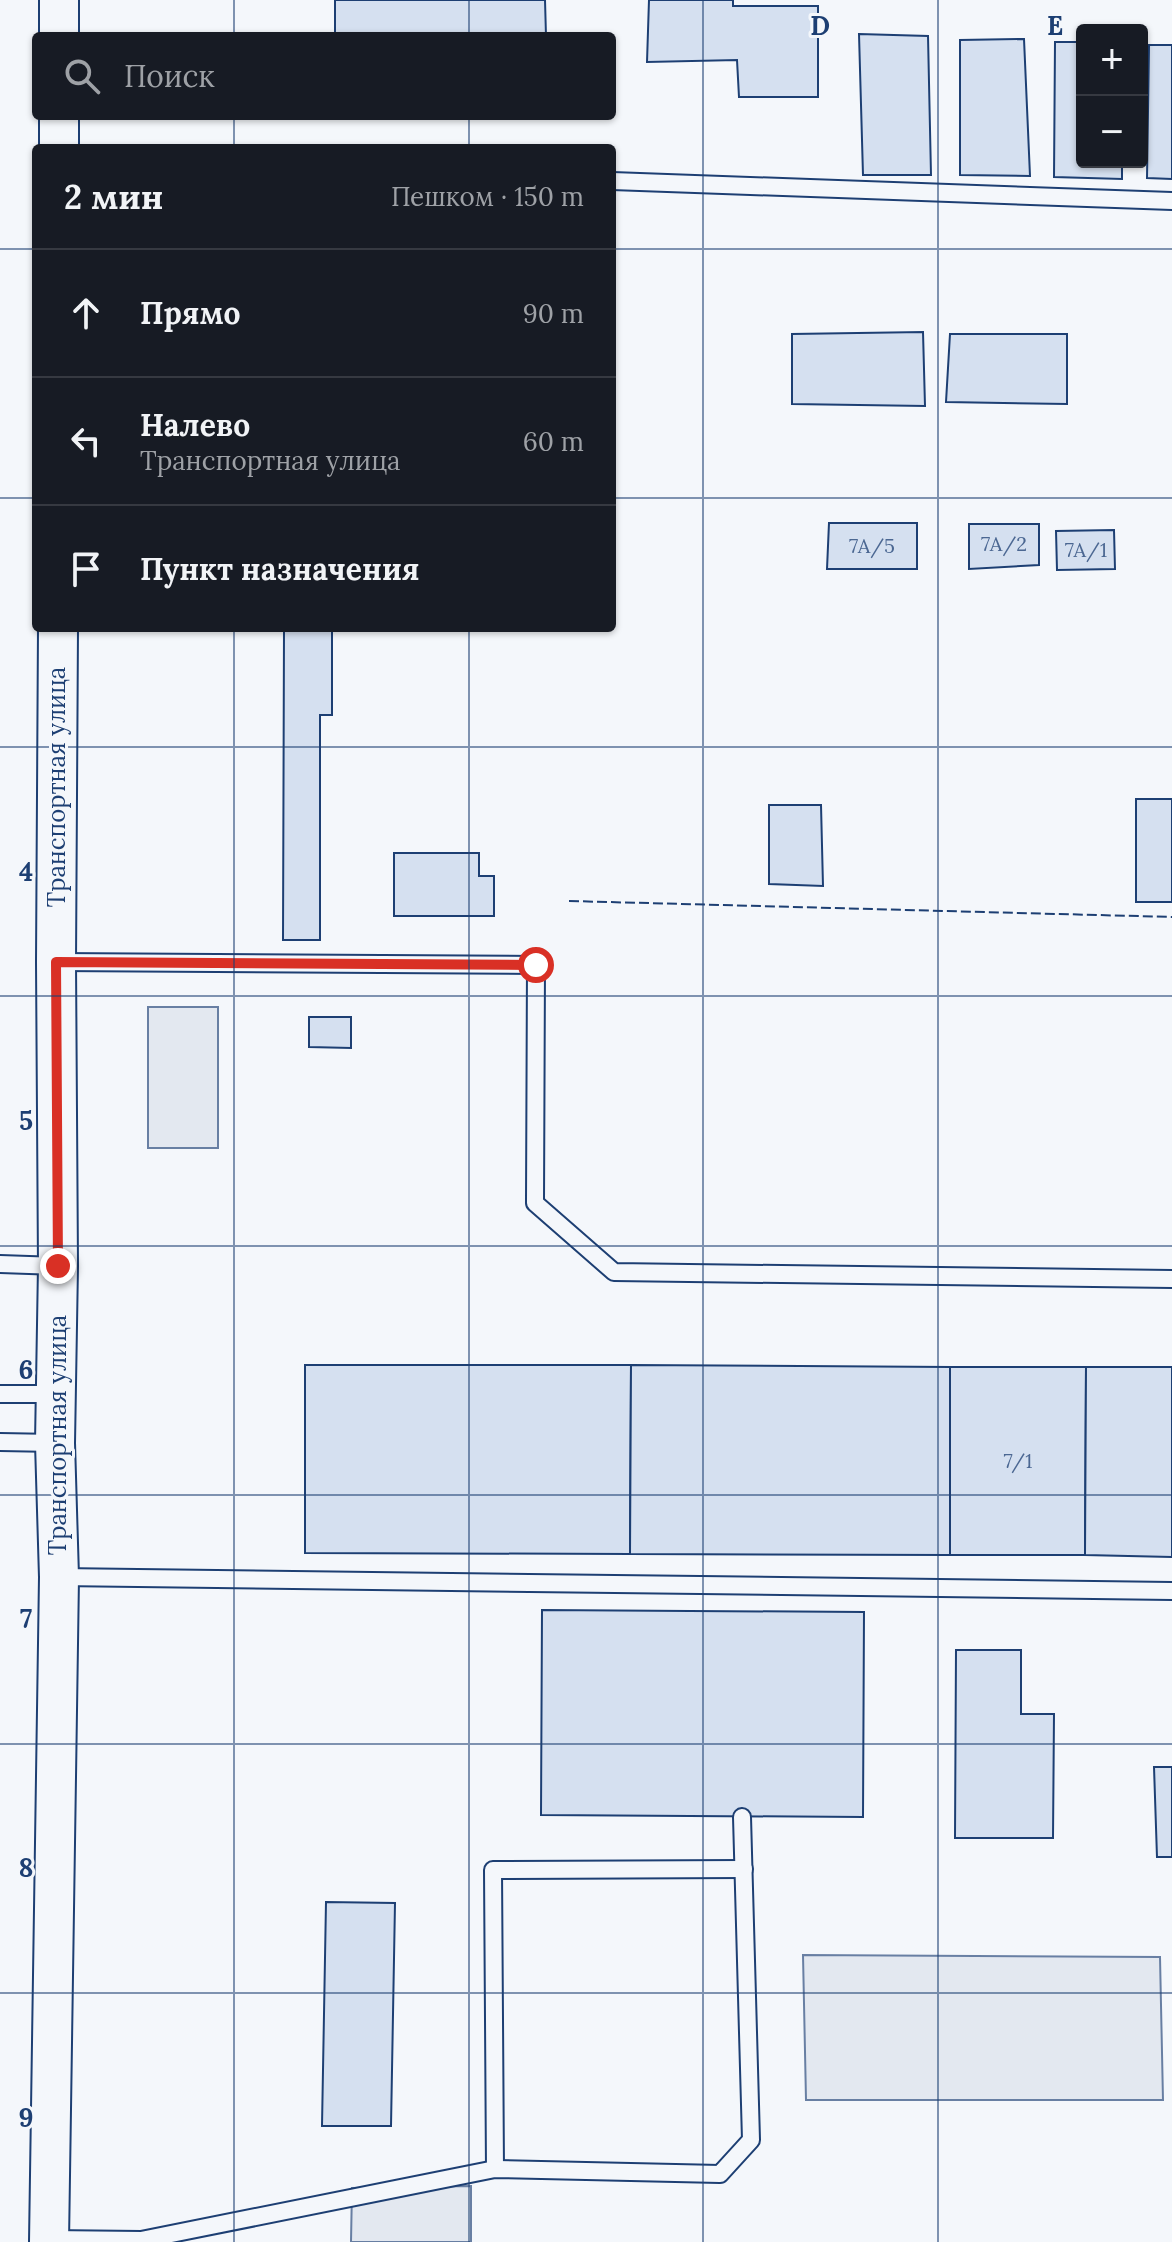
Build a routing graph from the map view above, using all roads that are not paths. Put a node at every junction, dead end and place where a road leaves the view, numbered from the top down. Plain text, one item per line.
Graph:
1 (59, 0) edge
2 (59, 32) edge
3 (59, 120) edge
4 (59, 144) edge
5 (616, 181) edge
6 (1172, 201) edge
7 (58, 632) edge
8 (56, 962) junction
9 (0, 1264) edge
10 (58, 1266) junction
11 (1172, 1279) edge
12 (0, 1394) edge
13 (56, 1394) junction
14 (0, 1442) edge
15 (55, 1443) junction
16 (59, 1577) junction
17 (1172, 1591) edge
18 (742, 1817) dead end
19 (744, 1869) junction
20 (495, 2169) junction
21 (49, 2240) edge

1 - 2 street
3 - 4 street
5 - 6 lane
7 - 8 street, Транспортная улица
8 - 10 street, Транспортная улица
8 - 11 lane
9 - 10 lane
10 - 13 street, Транспортная улица
12 - 13 lane
13 - 15 street, Транспортная улица
14 - 15 lane
15 - 16 street, Транспортная улица
16 - 17 lane
16 - 21 street, Транспортная улица
18 - 19 lane
19 - 20 lane
19 - 20 lane
20 - 21 lane

